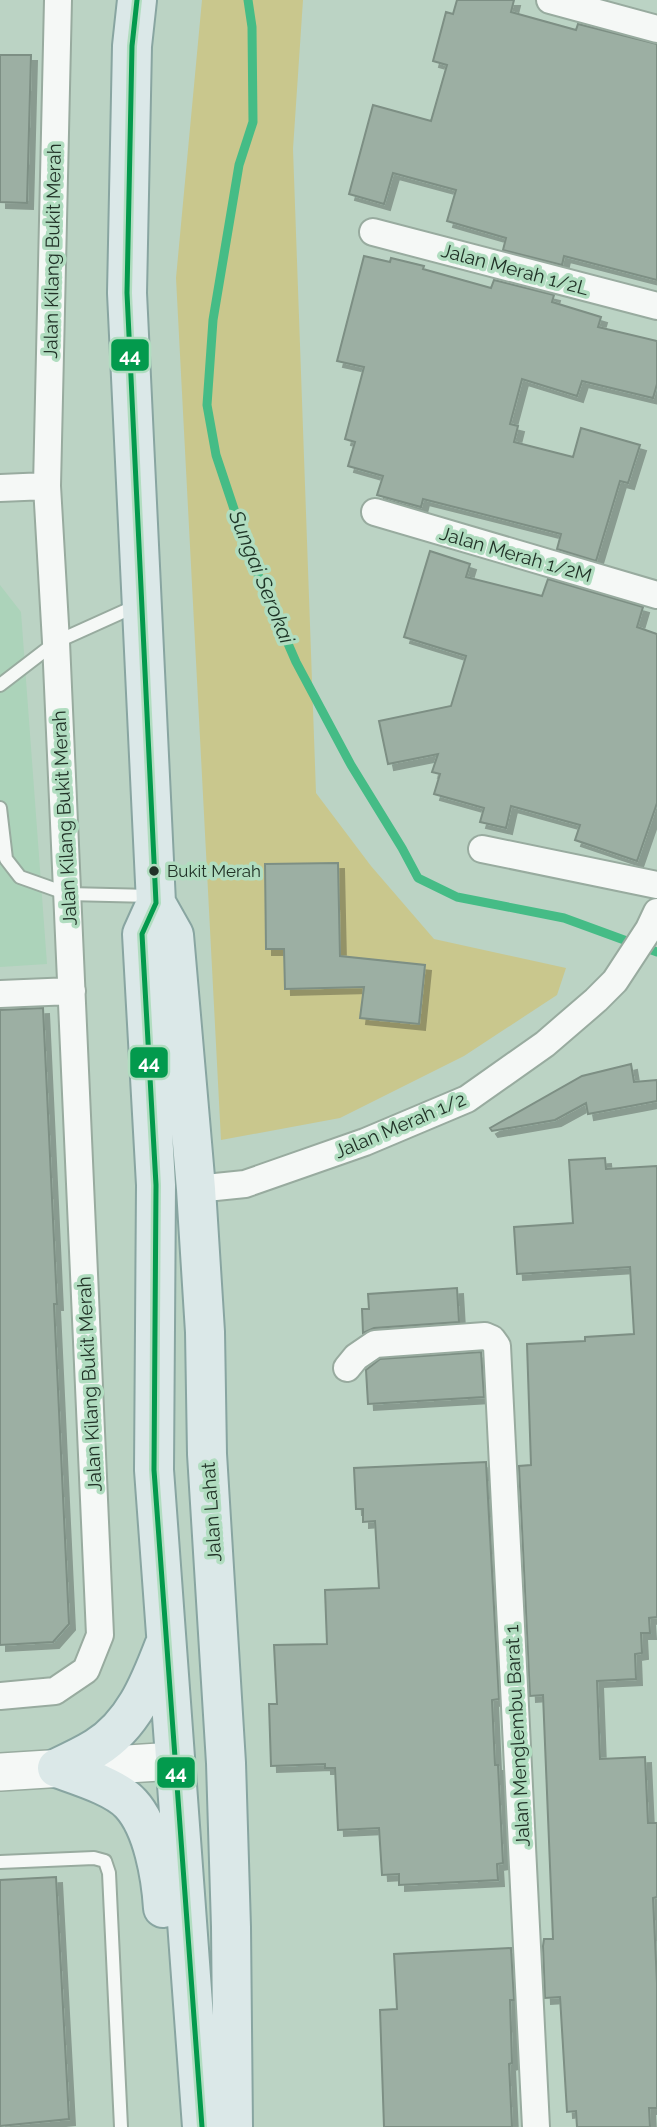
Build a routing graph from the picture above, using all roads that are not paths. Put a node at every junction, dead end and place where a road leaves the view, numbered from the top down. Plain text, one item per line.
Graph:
1 (58, 0) edge
2 (137, 0) edge
3 (550, 0) edge
4 (657, 29) edge
5 (373, 233) dead end
6 (657, 306) edge
7 (47, 486) junction
8 (0, 488) edge
9 (375, 512) dead end
10 (657, 595) edge
11 (142, 603) junction
12 (57, 642) junction
13 (0, 685) edge
14 (0, 808) edge
15 (482, 849) dead end
16 (657, 885) edge
17 (68, 894) junction
18 (151, 911) junction
19 (653, 920) edge
20 (72, 990) junction
21 (0, 994) edge
22 (195, 1189) junction
23 (347, 1368) dead end
24 (207, 1454) junction
25 (154, 1470) junction
26 (167, 1640) junction
27 (0, 1696) edge
28 (175, 1761) junction
29 (57, 1768) junction
30 (0, 1772) edge
31 (0, 1863) edge
32 (232, 2085) junction
33 (121, 2127) edge
34 (195, 2127) edge
35 (202, 2127) edge
36 (233, 2127) edge
37 (536, 2127) edge

1 - 7 street, Jalan Kilang Bukit Merah
2 - 11 main road, Jalan Lahat
3 - 4 street
5 - 6 street, Jalan Merah 1/2L
7 - 8 street
7 - 12 street, Jalan Kilang Bukit Merah
9 - 10 street, Jalan Merah 1/2M
11 - 12 lane
11 - 18 main road, Jalan Lahat
12 - 13 lane
12 - 17 street, Jalan Kilang Bukit Merah
14 - 17 lane
15 - 16 street
17 - 18 lane
17 - 20 street, Jalan Kilang Bukit Merah
18 - 22 main road, Jalan Lahat
18 - 25 main road, Jalan Lahat
19 - 22 street, Jalan Merah 1/2
20 - 21 street
20 - 27 street, Jalan Kilang Bukit Merah
22 - 24 main road, Jalan Lahat
22 - 25 main road
23 - 37 street, Jalan Menglembu Barat 1
24 - 28 main road
24 - 32 main road, Jalan Lahat
25 - 26 main road, Jalan Lahat
26 - 28 main road, Jalan Lahat
26 - 29 main road
28 - 29 street
28 - 32 main road
28 - 35 main road, Jalan Lahat
29 - 30 street
29 - 34 main road
31 - 33 lane
32 - 36 main road, Jalan Lahat

